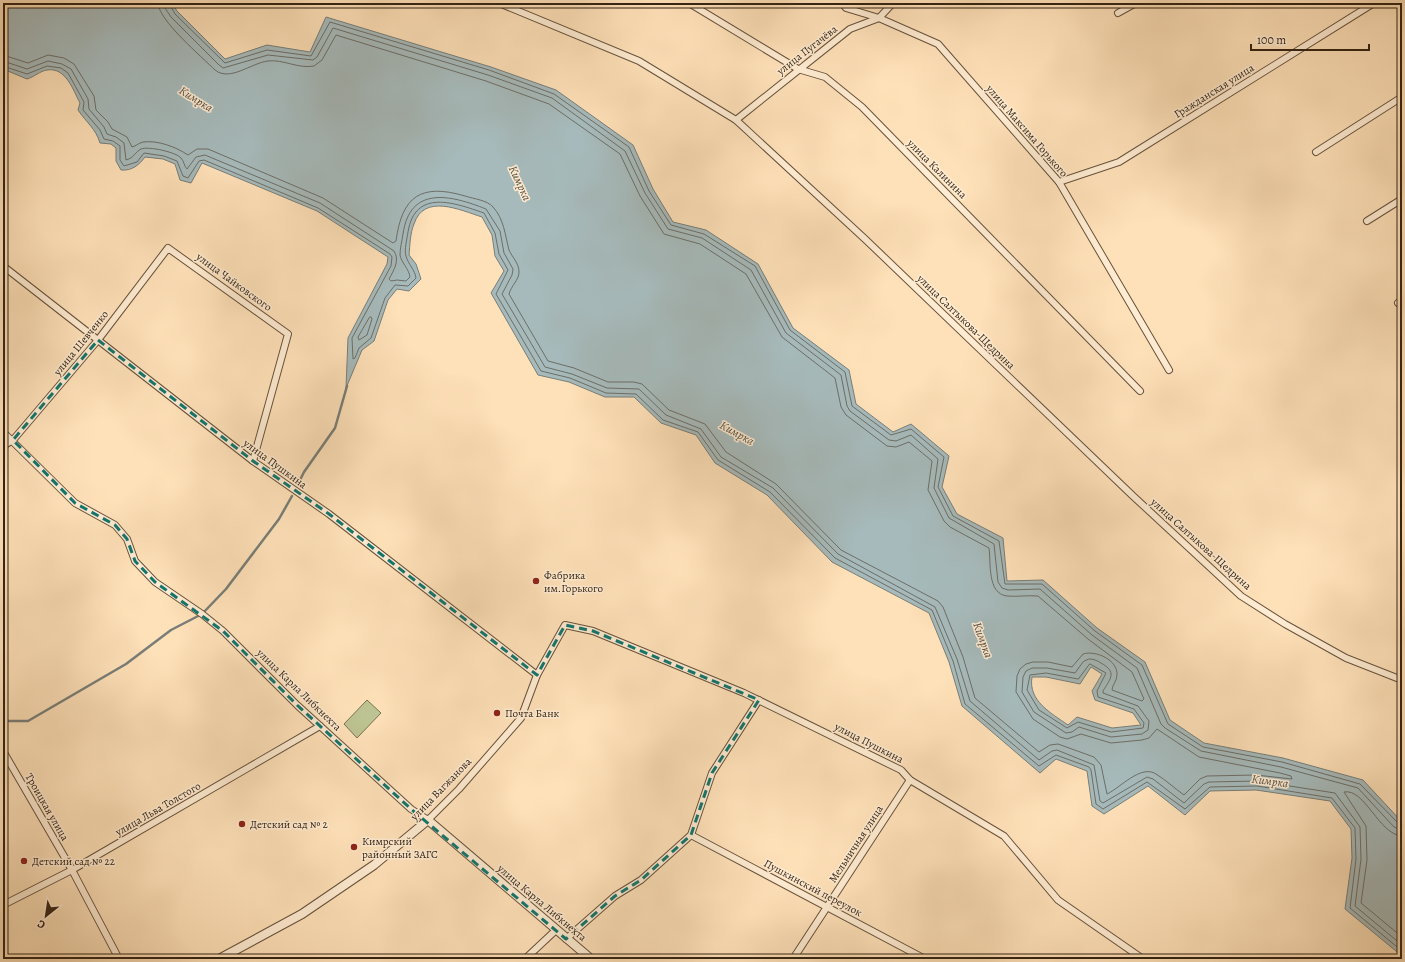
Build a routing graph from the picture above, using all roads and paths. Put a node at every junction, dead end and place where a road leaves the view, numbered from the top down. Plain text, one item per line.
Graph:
1 (499, 3) edge
2 (689, 3) edge
3 (842, 3) edge
4 (894, 3) edge
5 (1136, 3) edge
6 (1374, 3) edge
7 (1118, 13) dead end
8 (880, 18) junction
9 (798, 69) junction
10 (1402, 97) edge
11 (736, 120) junction
12 (1316, 152) dead end
13 (1059, 182) junction
14 (1402, 199) edge
15 (1367, 221) dead end
16 (168, 248) joint
17 (3, 266) edge
18 (98, 340) junction
19 (1169, 370) dead end
20 (1140, 391) dead end
21 (3, 432) edge
22 (13, 440) junction
23 (3, 446) edge
24 (252, 461) junction
25 (565, 625) joint
26 (537, 675) junction
27 (1402, 680) edge
28 (759, 700) junction
29 (320, 726) junction
30 (3, 751) edge
31 (910, 780) junction
32 (428, 820) junction
33 (691, 835) junction
34 (72, 870) junction
35 (3, 905) edge
36 (826, 907) junction
37 (556, 930) junction
38 (566, 939) junction
39 (119, 959) edge
40 (219, 959) edge
41 (525, 959) edge
42 (591, 959) edge
43 (794, 959) edge
44 (925, 959) edge
45 (1143, 959) edge

1 - 11 street, улица Салтыкова-Щедрина
2 - 9 street, улица Калинина
3 - 8 street, улица Максима Горького
4 - 8 street, улица Пугачёва
5 - 7 street
6 - 13 street, Гражданская улица
8 - 9 street, улица Пугачёва
8 - 13 street, улица Максима Горького
9 - 11 street, улица Пугачёва
9 - 20 street, улица Калинина
10 - 12 street
11 - 27 street, улица Салтыкова-Щедрина
13 - 19 street, улица Максима Горького
14 - 15 street
16 - 18 street, улица Шевченко
16 - 24 street, улица Чайковского
17 - 18 street, улица Пушкина
18 - 22 street, улица Шевченко
18 - 24 street, улица Пушкина
21 - 22 street, улица Карла Либкнехта
22 - 23 street, улица Шевченко
22 - 29 street, улица Карла Либкнехта
24 - 26 street, улица Пушкина
25 - 26 street, улица Вагжанова
25 - 28 street, улица Пушкина
26 - 32 street, улица Вагжанова
28 - 31 street, улица Пушкина
28 - 33 street
29 - 32 street, улица Карла Либкнехта
29 - 34 street, улица Льва Толстого
30 - 34 street, Троицкая улица
31 - 36 street, Мельничная улица
31 - 45 street, улица Пушкина
32 - 37 street, улица Карла Либкнехта
32 - 40 street, улица Вагжанова
33 - 36 street, Пушкинский переулок
33 - 38 street
34 - 35 street, улица Льва Толстого
34 - 39 street, Троицкая улица
36 - 43 street, Мельничная улица
36 - 44 street, Пушкинский переулок
37 - 38 street, улица Карла Либкнехта
37 - 41 street
38 - 42 street, улица Карла Либкнехта

